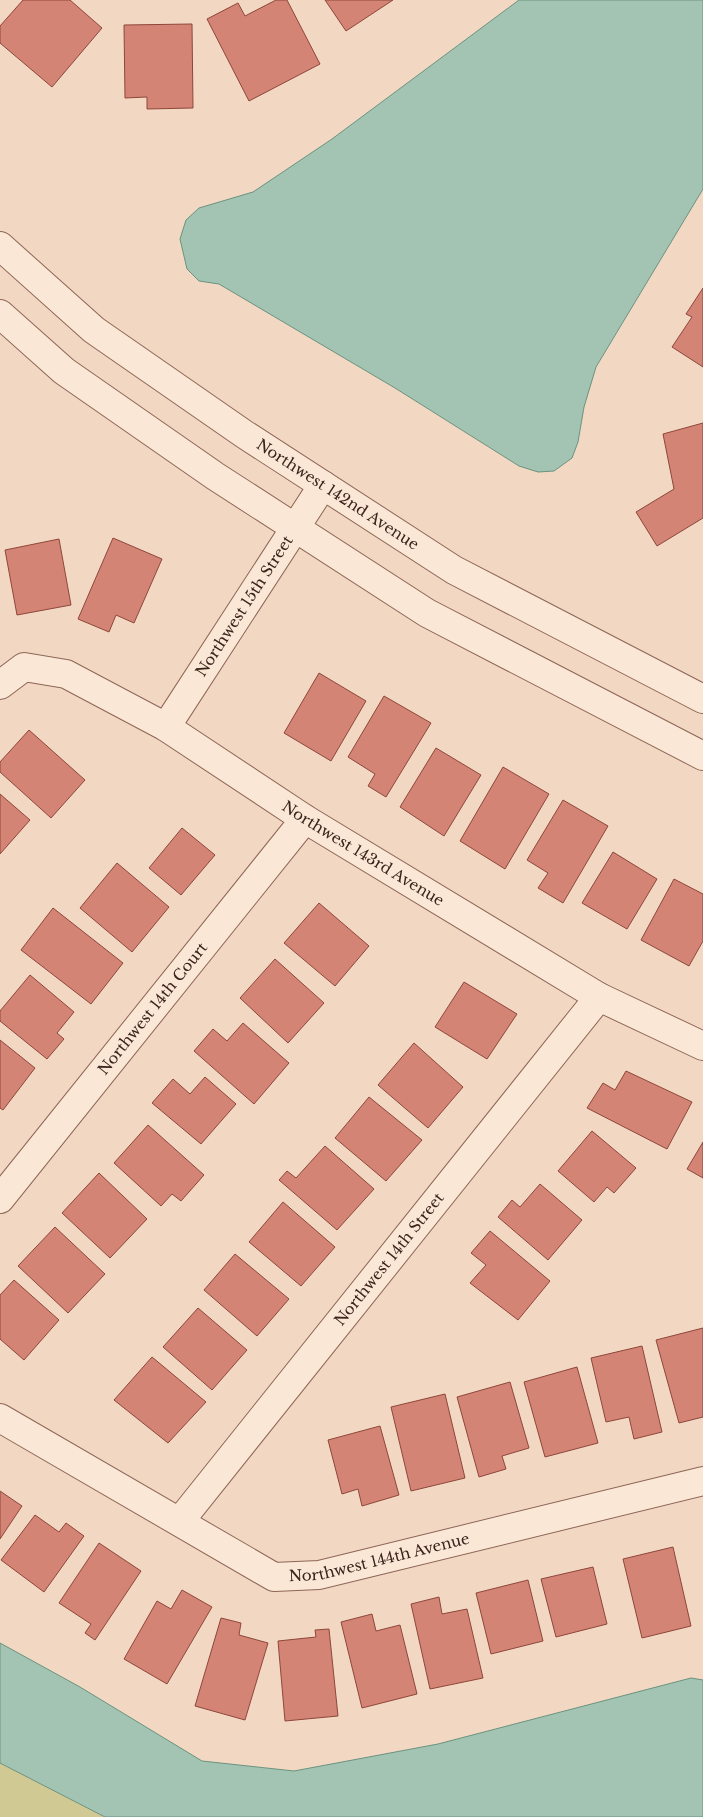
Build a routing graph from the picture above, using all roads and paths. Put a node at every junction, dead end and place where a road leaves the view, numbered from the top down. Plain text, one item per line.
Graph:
1 (0, 246) edge
2 (0, 314) edge
3 (323, 485) junction
4 (295, 527) junction
5 (0, 685) edge
6 (703, 699) edge
7 (166, 727) junction
8 (703, 756) edge
9 (305, 820) junction
10 (599, 997) junction
11 (703, 1046) edge
12 (0, 1199) edge
13 (0, 1418) edge
14 (703, 1480) edge
15 (180, 1521) junction

1 - 3 street, Northwest 142nd Avenue
2 - 4 street
3 - 4 street, Northwest 15th Street
3 - 6 street, Northwest 142nd Avenue
4 - 7 street, Northwest 15th Street
4 - 8 street
5 - 7 street, Northwest 143rd Avenue
7 - 9 street, Northwest 143rd Avenue
9 - 10 street, Northwest 143rd Avenue
9 - 12 street, Northwest 14th Court
10 - 11 street, Northwest 143rd Avenue
10 - 15 street, Northwest 14th Street
13 - 15 street, Northwest 144th Avenue
14 - 15 street, Northwest 144th Avenue

